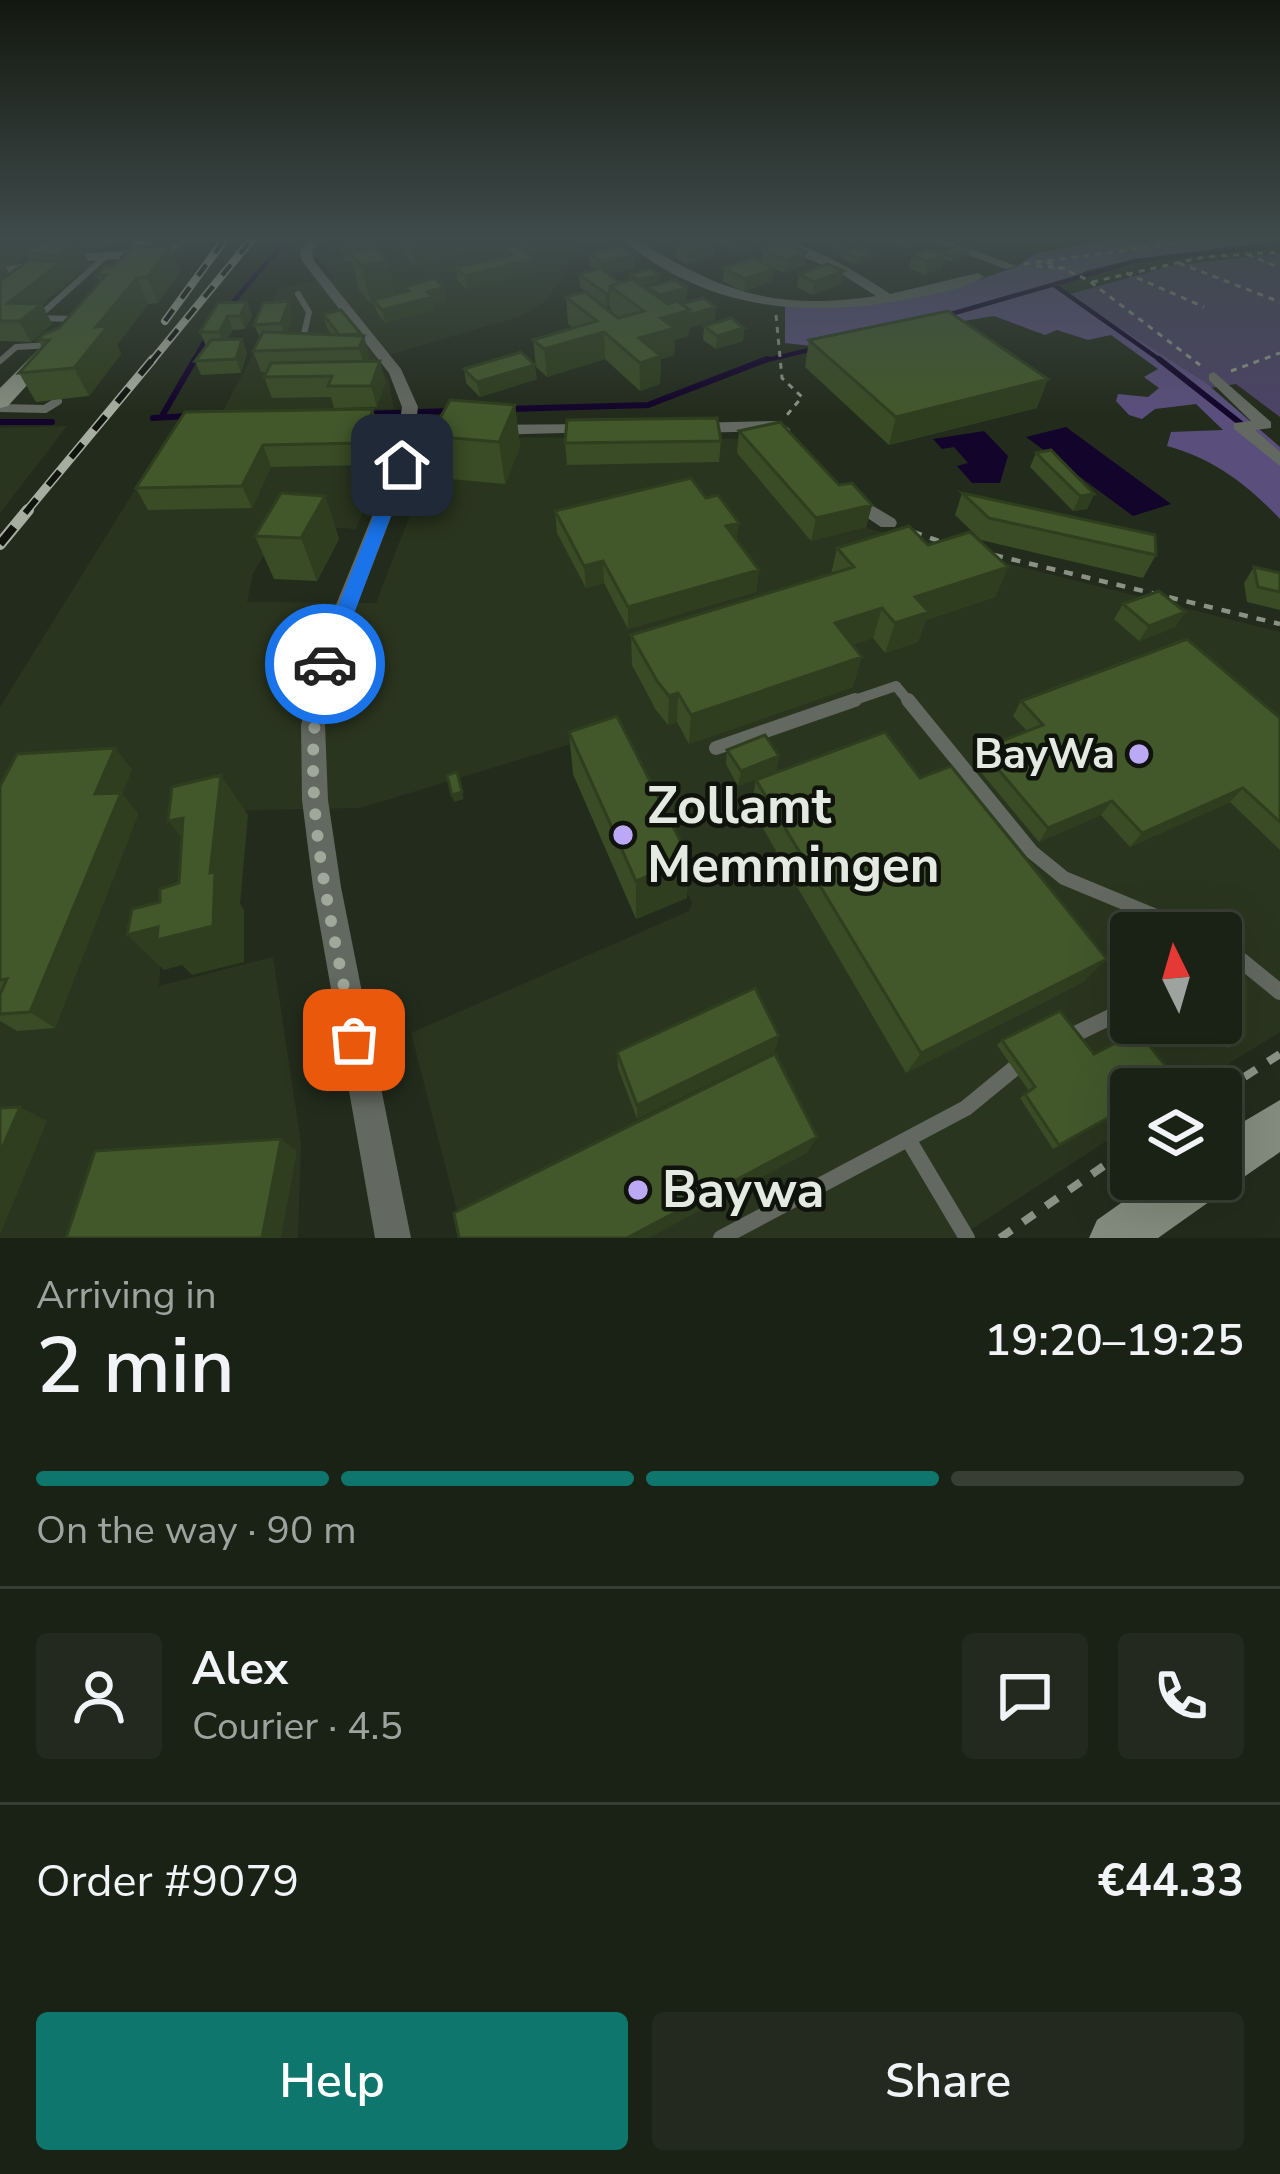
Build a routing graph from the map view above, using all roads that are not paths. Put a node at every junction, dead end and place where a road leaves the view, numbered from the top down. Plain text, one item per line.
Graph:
1 (66, 297) edge
2 (91, 297) edge
3 (300, 297) edge
4 (336, 297) edge
5 (741, 297) edge
6 (874, 297) edge
7 (350, 314) junction
8 (75, 319) junction
9 (304, 325) junction
10 (310, 342) edge
11 (53, 345) junction
12 (0, 361) edge
13 (1214, 377) road end
14 (58, 401) dead end
15 (0, 405) edge
16 (671, 428) edge
17 (605, 429) edge
18 (468, 430) edge
19 (796, 446) edge
20 (1280, 461) edge
21 (838, 489) edge
22 (888, 524) road end
23 (716, 748) dead end
24 (1133, 912) edge
25 (1242, 961) edge
26 (1280, 992) edge
27 (1110, 1017) edge
28 (1051, 1047) edge
29 (1031, 1057) edge
30 (1280, 1124) edge
31 (908, 1139) junction
32 (1242, 1150) edge
33 (1168, 1200) edge
34 (393, 1238) edge
35 (721, 1238) edge
36 (967, 1238) edge
37 (1114, 1238) edge

1 - 8 lane
2 - 8 street
3 - 9 lane
4 - 7 street
5 - 6 street
7 - 9 lane
7 - 34 street
8 - 11 street
9 - 10 lane
11 - 12 lane
11 - 15 street
13 - 20 street
14 - 15 lane
16 - 19 street
17 - 18 street
21 - 22 street
23 - 24 lane
25 - 26 lane
27 - 28 lane
29 - 31 lane
30 - 32 street
31 - 35 lane
31 - 36 lane
33 - 37 street

